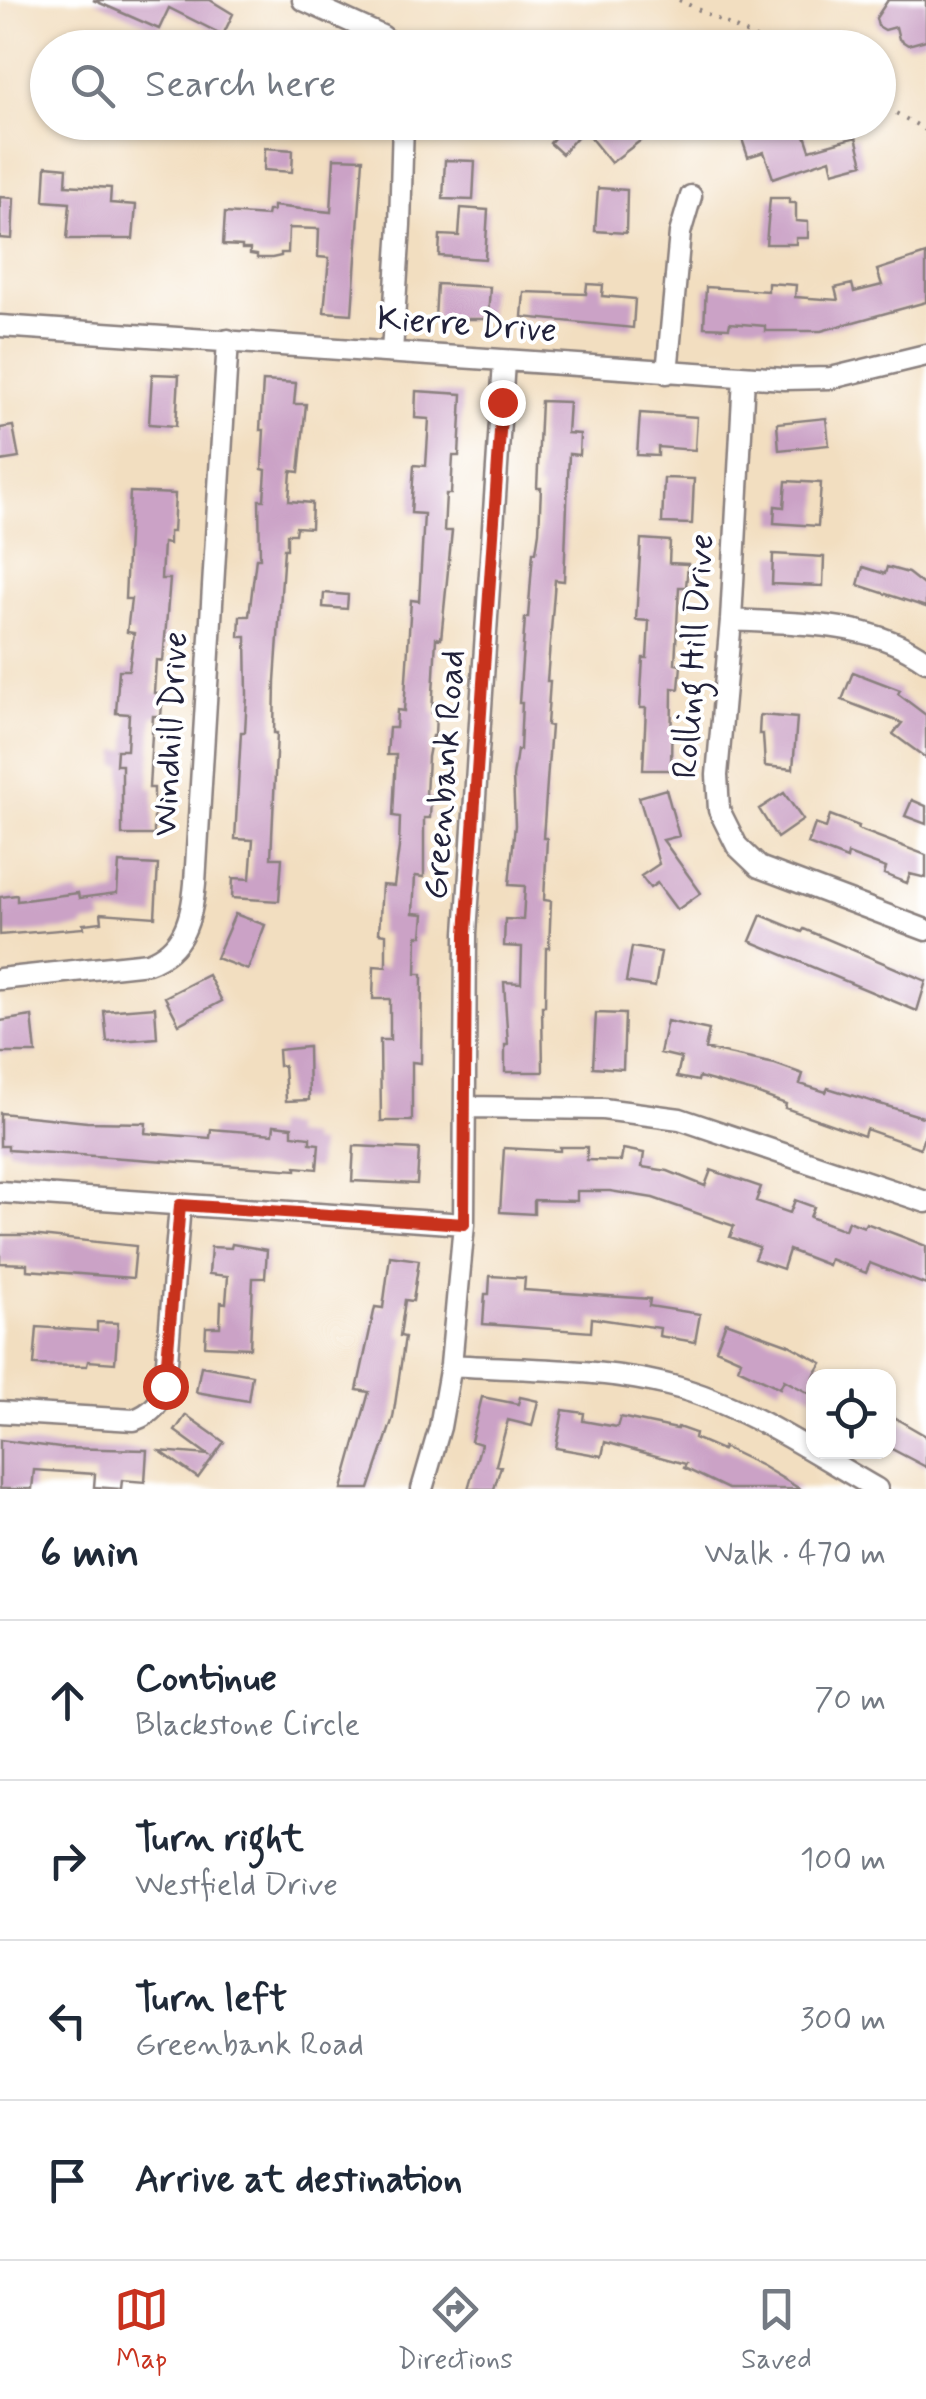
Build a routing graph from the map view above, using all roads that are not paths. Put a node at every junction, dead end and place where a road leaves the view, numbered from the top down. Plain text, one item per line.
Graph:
1 (304, 0) edge
2 (369, 30) edge
3 (402, 140) edge
4 (691, 196) dead end
5 (0, 326) edge
6 (228, 340) junction
7 (392, 352) junction
8 (926, 354) edge
9 (504, 362) junction
10 (666, 372) junction
11 (744, 377) junction
12 (731, 620) junction
13 (926, 662) edge
14 (926, 930) edge
15 (0, 979) edge
16 (466, 1107) junction
17 (0, 1192) edge
18 (926, 1202) edge
19 (180, 1205) junction
20 (464, 1224) junction
21 (451, 1364) junction
22 (0, 1412) edge
23 (422, 1489) edge
24 (877, 1489) edge

1 - 2 street
3 - 7 street
4 - 10 street
5 - 6 street, Kierre Drive
6 - 7 street, Kierre Drive
6 - 15 street, Windhill Drive
7 - 9 street, Kierre Drive
8 - 11 street, Kierre Drive
9 - 10 street, Kierre Drive
9 - 16 street, Greenbank Road
10 - 11 street, Kierre Drive
11 - 12 street, Rolling Hill Drive
12 - 13 street
12 - 14 street, Rolling Hill Drive
16 - 18 street
16 - 20 street, Greenbank Road
17 - 19 street
19 - 20 street
19 - 22 street
20 - 21 street, Greenbank Road
21 - 23 street, Greenbank Road
21 - 24 street

